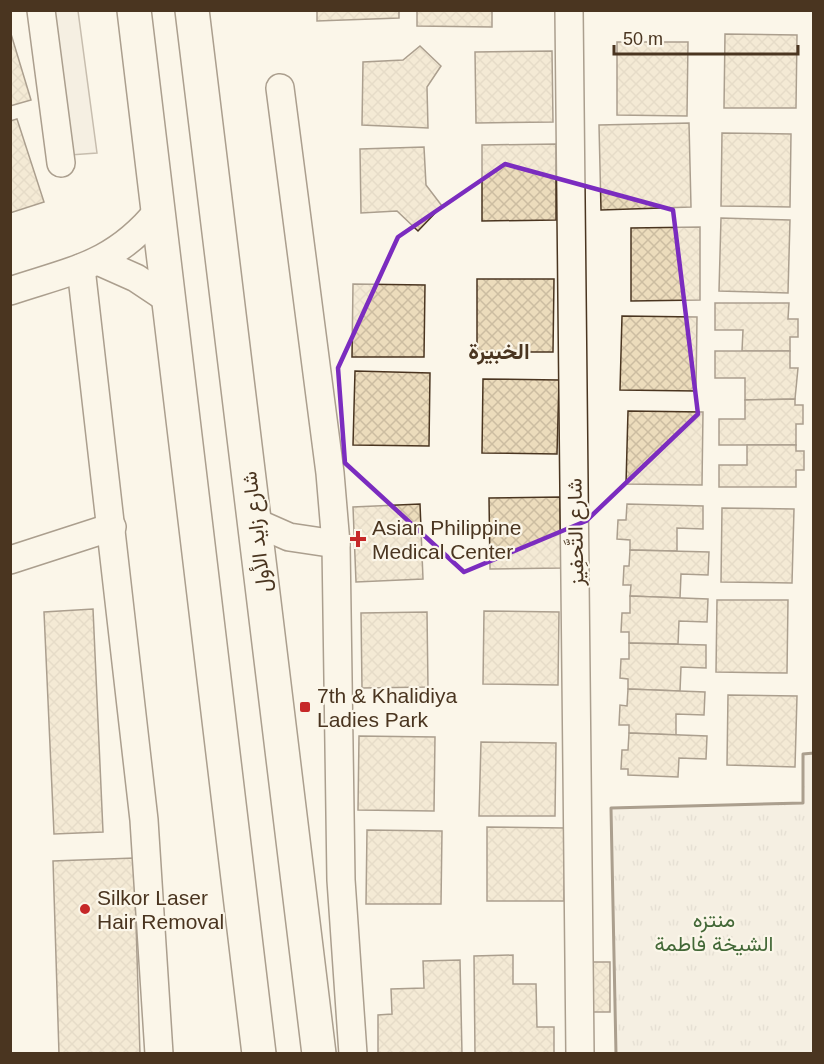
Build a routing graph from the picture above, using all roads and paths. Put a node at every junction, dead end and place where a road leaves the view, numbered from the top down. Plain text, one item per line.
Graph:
1 (41, 10) edge
2 (134, 10) edge
3 (569, 10) edge
4 (194, 16) edge
5 (280, 88) dead end
6 (61, 163) dead end
7 (158, 211) junction
8 (90, 265) junction
9 (10, 291) edge
10 (169, 300) junction
11 (255, 522) junction
12 (112, 527) junction
13 (336, 544) junction
14 (10, 560) edge
15 (159, 1053) edge
16 (259, 1053) edge
17 (319, 1053) edge
18 (353, 1053) edge
19 (580, 1053) edge

1 - 6 street
2 - 7 main road
3 - 19 street, شارع التَّحفِيز
4 - 11 main road, شارع زايد الأول
5 - 13 street
7 - 8 street
7 - 10 main road
8 - 9 street
8 - 10 street
8 - 12 street
10 - 16 main road
11 - 13 street
11 - 17 main road, شارع زايد الأول
12 - 14 street
12 - 15 street
13 - 18 street

